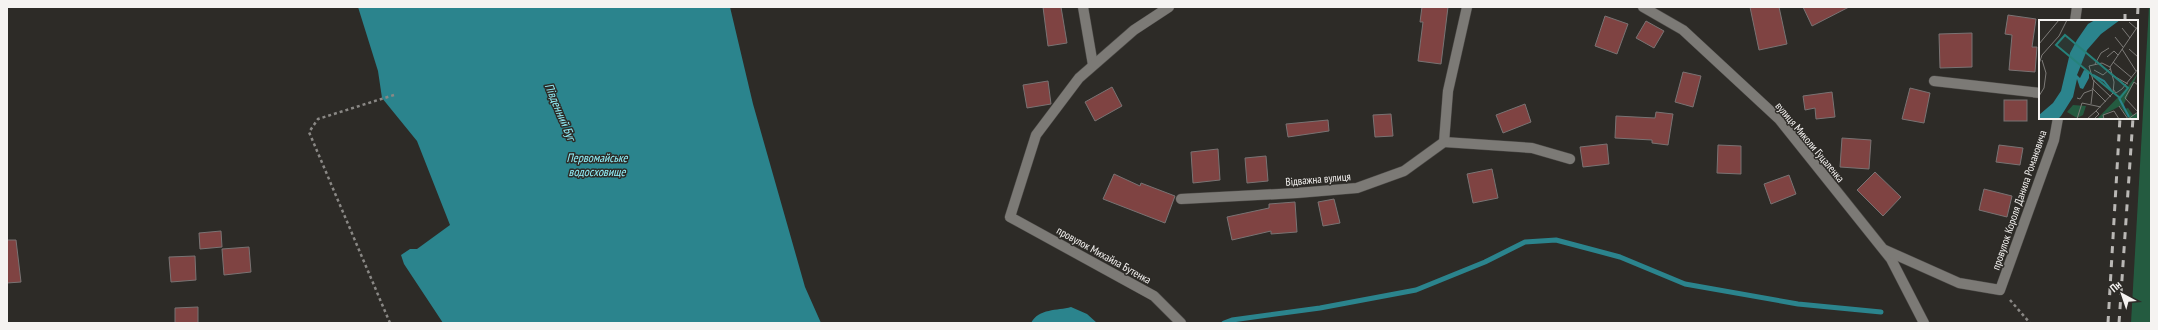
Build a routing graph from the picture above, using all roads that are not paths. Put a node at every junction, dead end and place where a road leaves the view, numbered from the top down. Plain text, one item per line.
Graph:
1 (1083, 7) edge
2 (1169, 7) edge
3 (1467, 7) edge
4 (1643, 7) edge
5 (2077, 7) edge
6 (2074, 20) edge
7 (1094, 65) junction
8 (1934, 81) dead end
9 (2039, 93) edge
10 (2058, 119) edge
11 (1444, 142) junction
12 (1570, 159) dead end
13 (1181, 199) dead end
14 (1883, 249) junction
15 (1180, 323) edge
16 (1924, 323) edge

1 - 7 street
2 - 7 street
3 - 11 street
4 - 14 street, вулиця Миколи Гуцаленка
5 - 6 street
7 - 15 street, провулок Михайла Бутенка
8 - 9 street
10 - 14 street, провулок Короля Данила Романовича
11 - 12 street
11 - 13 street, Відважна вулиця
14 - 16 street, вулиця Миколи Гуцаленка

